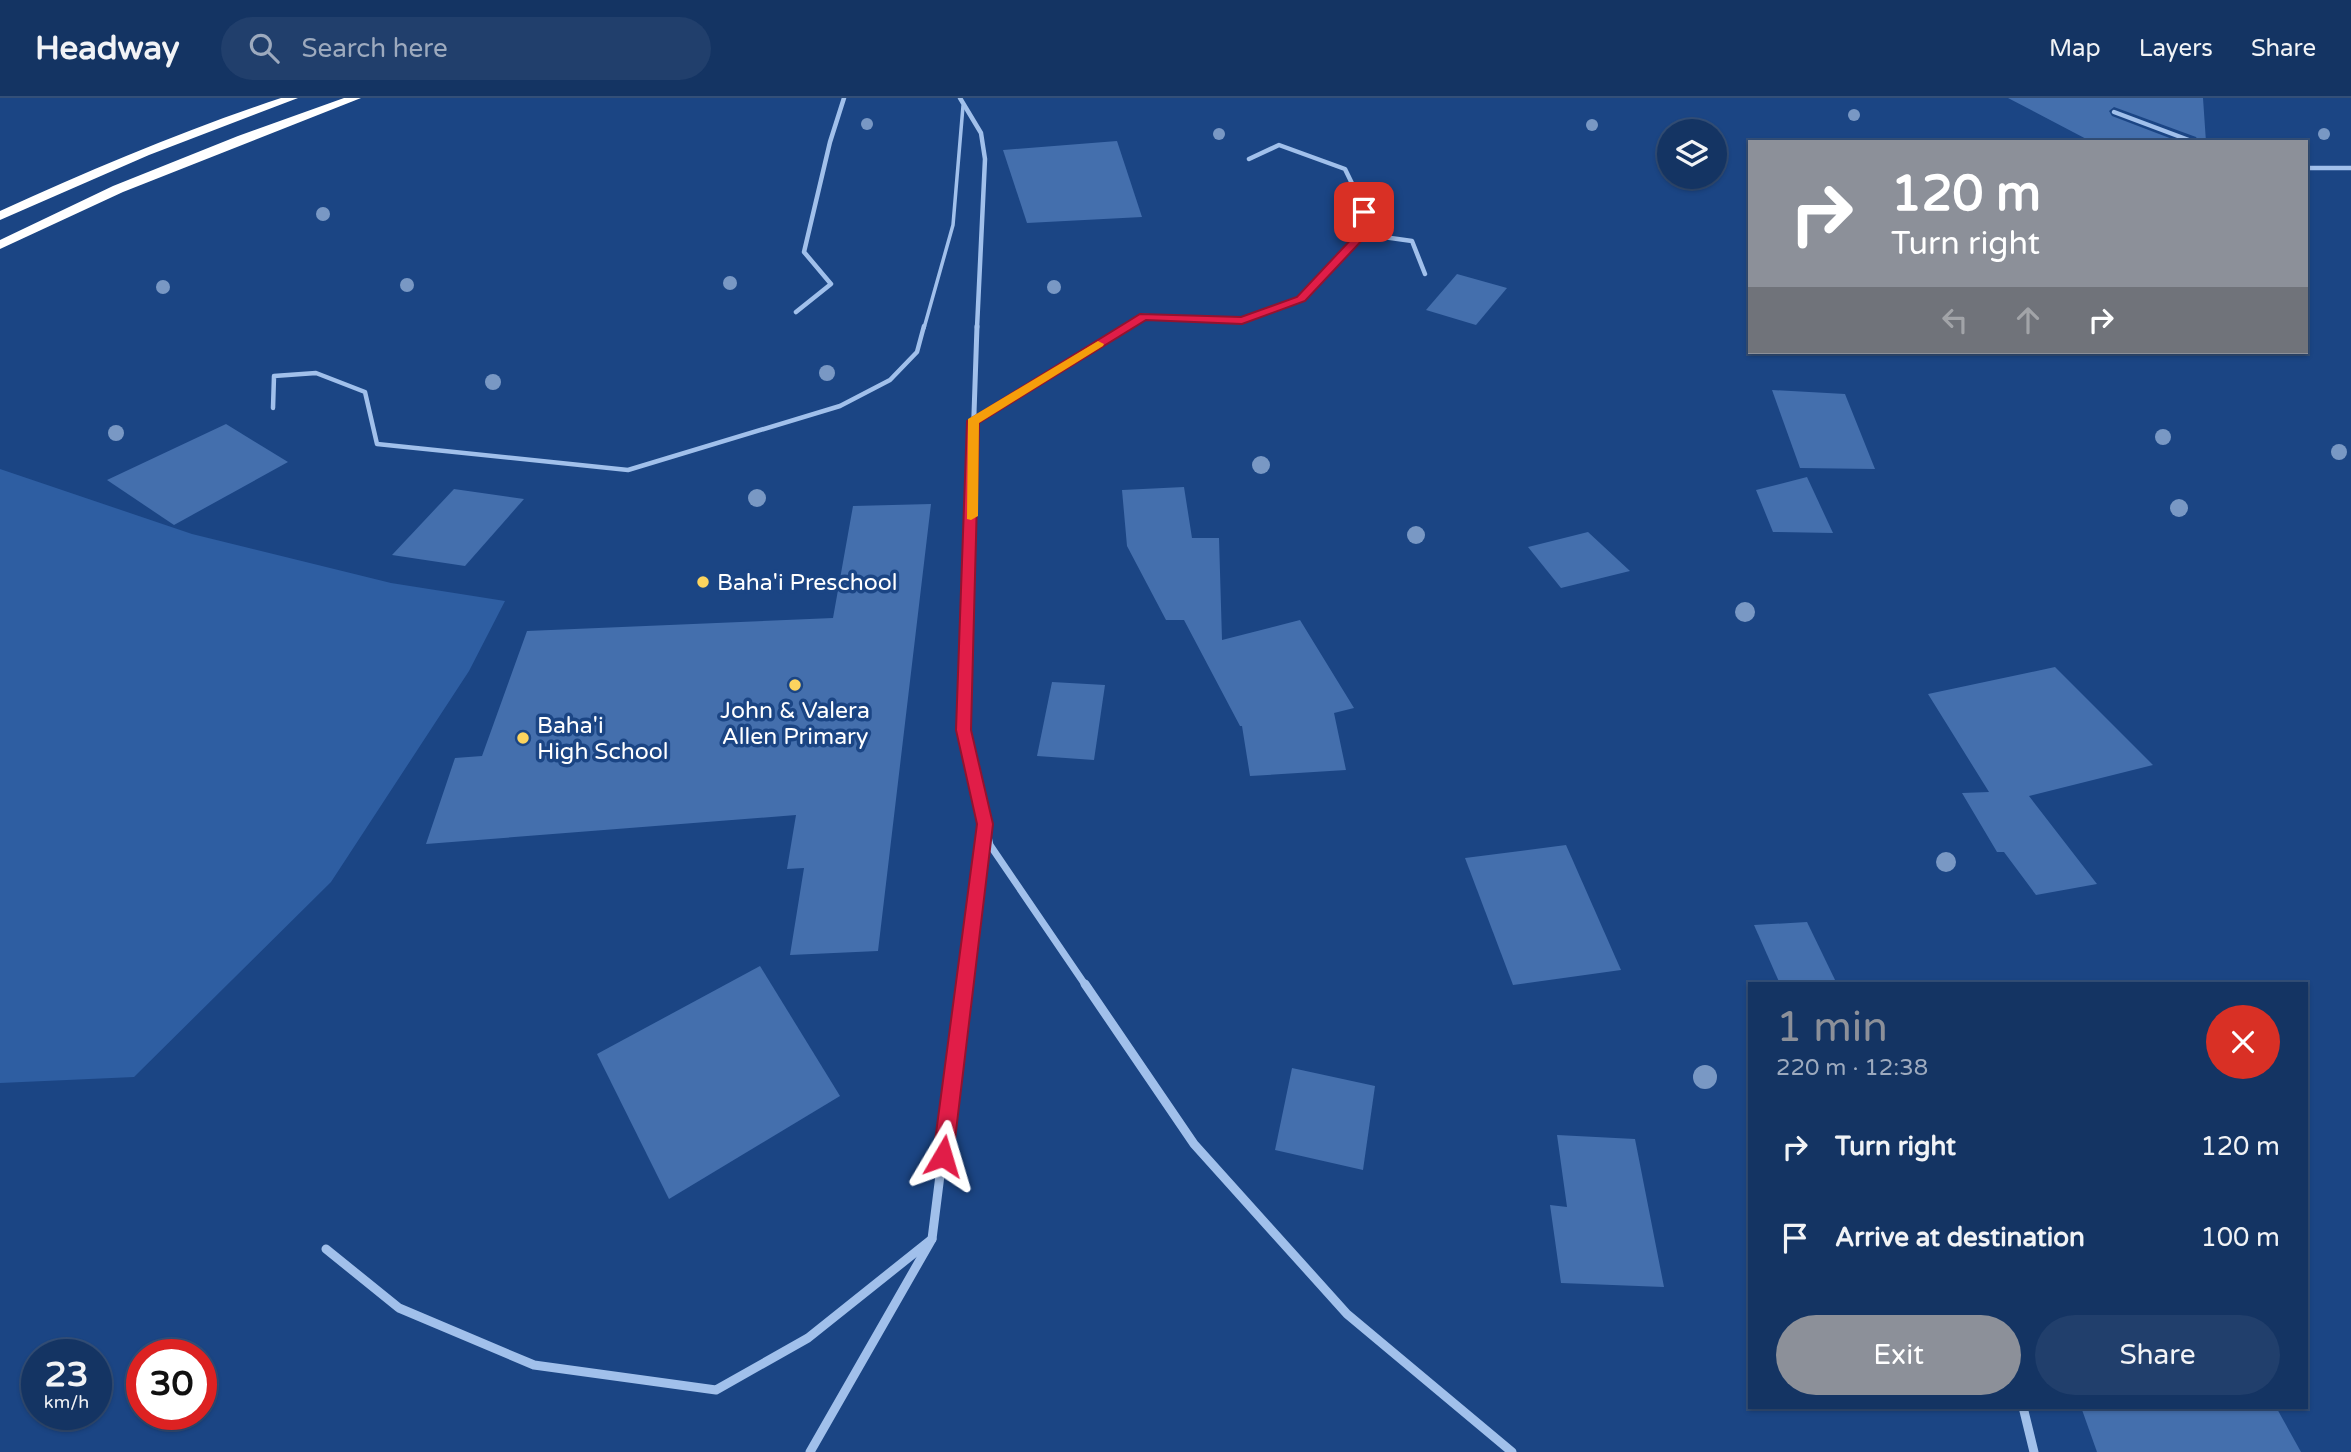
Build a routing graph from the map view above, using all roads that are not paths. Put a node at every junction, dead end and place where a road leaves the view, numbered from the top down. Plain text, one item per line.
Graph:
1 (292, 98) edge
2 (355, 98) edge
3 (844, 98) edge
4 (961, 102) edge
5 (2114, 112) dead end
6 (2189, 140) edge
7 (1249, 159) dead end
8 (2308, 168) edge
9 (2351, 169) edge
10 (0, 216) edge
11 (1362, 234) junction
12 (0, 246) edge
13 (1425, 274) dead end
14 (796, 312) dead end
15 (273, 408) dead end
16 (973, 421) junction
17 (985, 824) junction
18 (932, 1239) junction
19 (326, 1249) dead end
20 (2023, 1409) edge
21 (810, 1452) edge
22 (1512, 1452) edge
23 (2034, 1452) edge

1 - 10 highway
2 - 12 highway
3 - 14 street
4 - 15 lane
4 - 16 street
5 - 6 street
7 - 11 street
8 - 9 street
11 - 13 street
11 - 16 street
16 - 17 street
17 - 18 street
17 - 22 street
18 - 19 street
18 - 21 street
20 - 23 street

